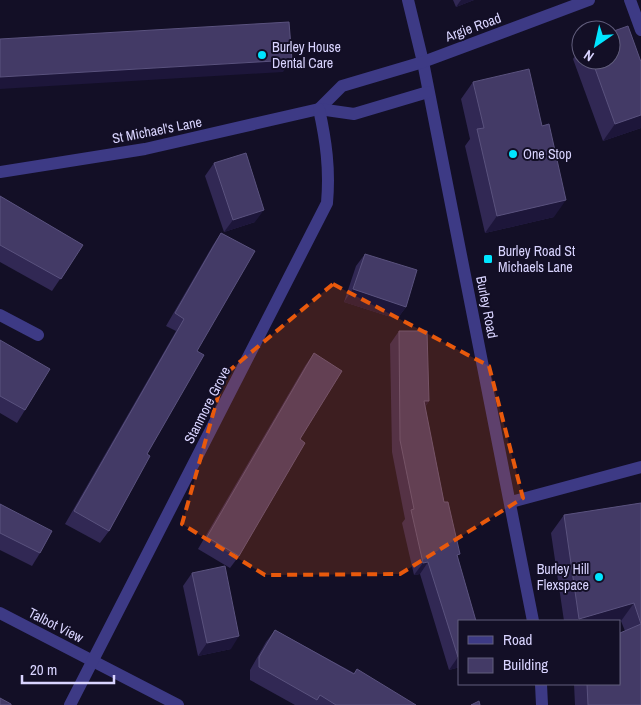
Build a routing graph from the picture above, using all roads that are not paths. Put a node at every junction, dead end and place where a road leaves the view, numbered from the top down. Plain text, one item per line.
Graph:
1 (408, 0) edge
2 (589, 0) edge
3 (630, 0) edge
4 (641, 30) edge
5 (423, 62) junction
6 (428, 92) junction
7 (319, 108) junction
8 (0, 172) edge
9 (0, 314) edge
10 (38, 335) dead end
11 (641, 467) edge
12 (511, 502) junction
13 (0, 613) edge
14 (533, 620) edge
15 (93, 661) junction
16 (541, 685) edge
17 (70, 705) edge
18 (178, 705) edge
19 (542, 705) edge

1 - 5 street, Burley Road
2 - 5 street, Argie Road
3 - 4 street
5 - 6 street, Burley Road
5 - 7 street
6 - 7 street, St Michael's Lane
6 - 12 street, Burley Road
7 - 8 street, St Michael's Lane
7 - 15 street, Stanmore Grove
9 - 10 street
11 - 12 street
12 - 14 street, Burley Road
13 - 15 street, Talbot View
15 - 17 street, Stanmore Grove
15 - 18 street, Talbot View
16 - 19 street

